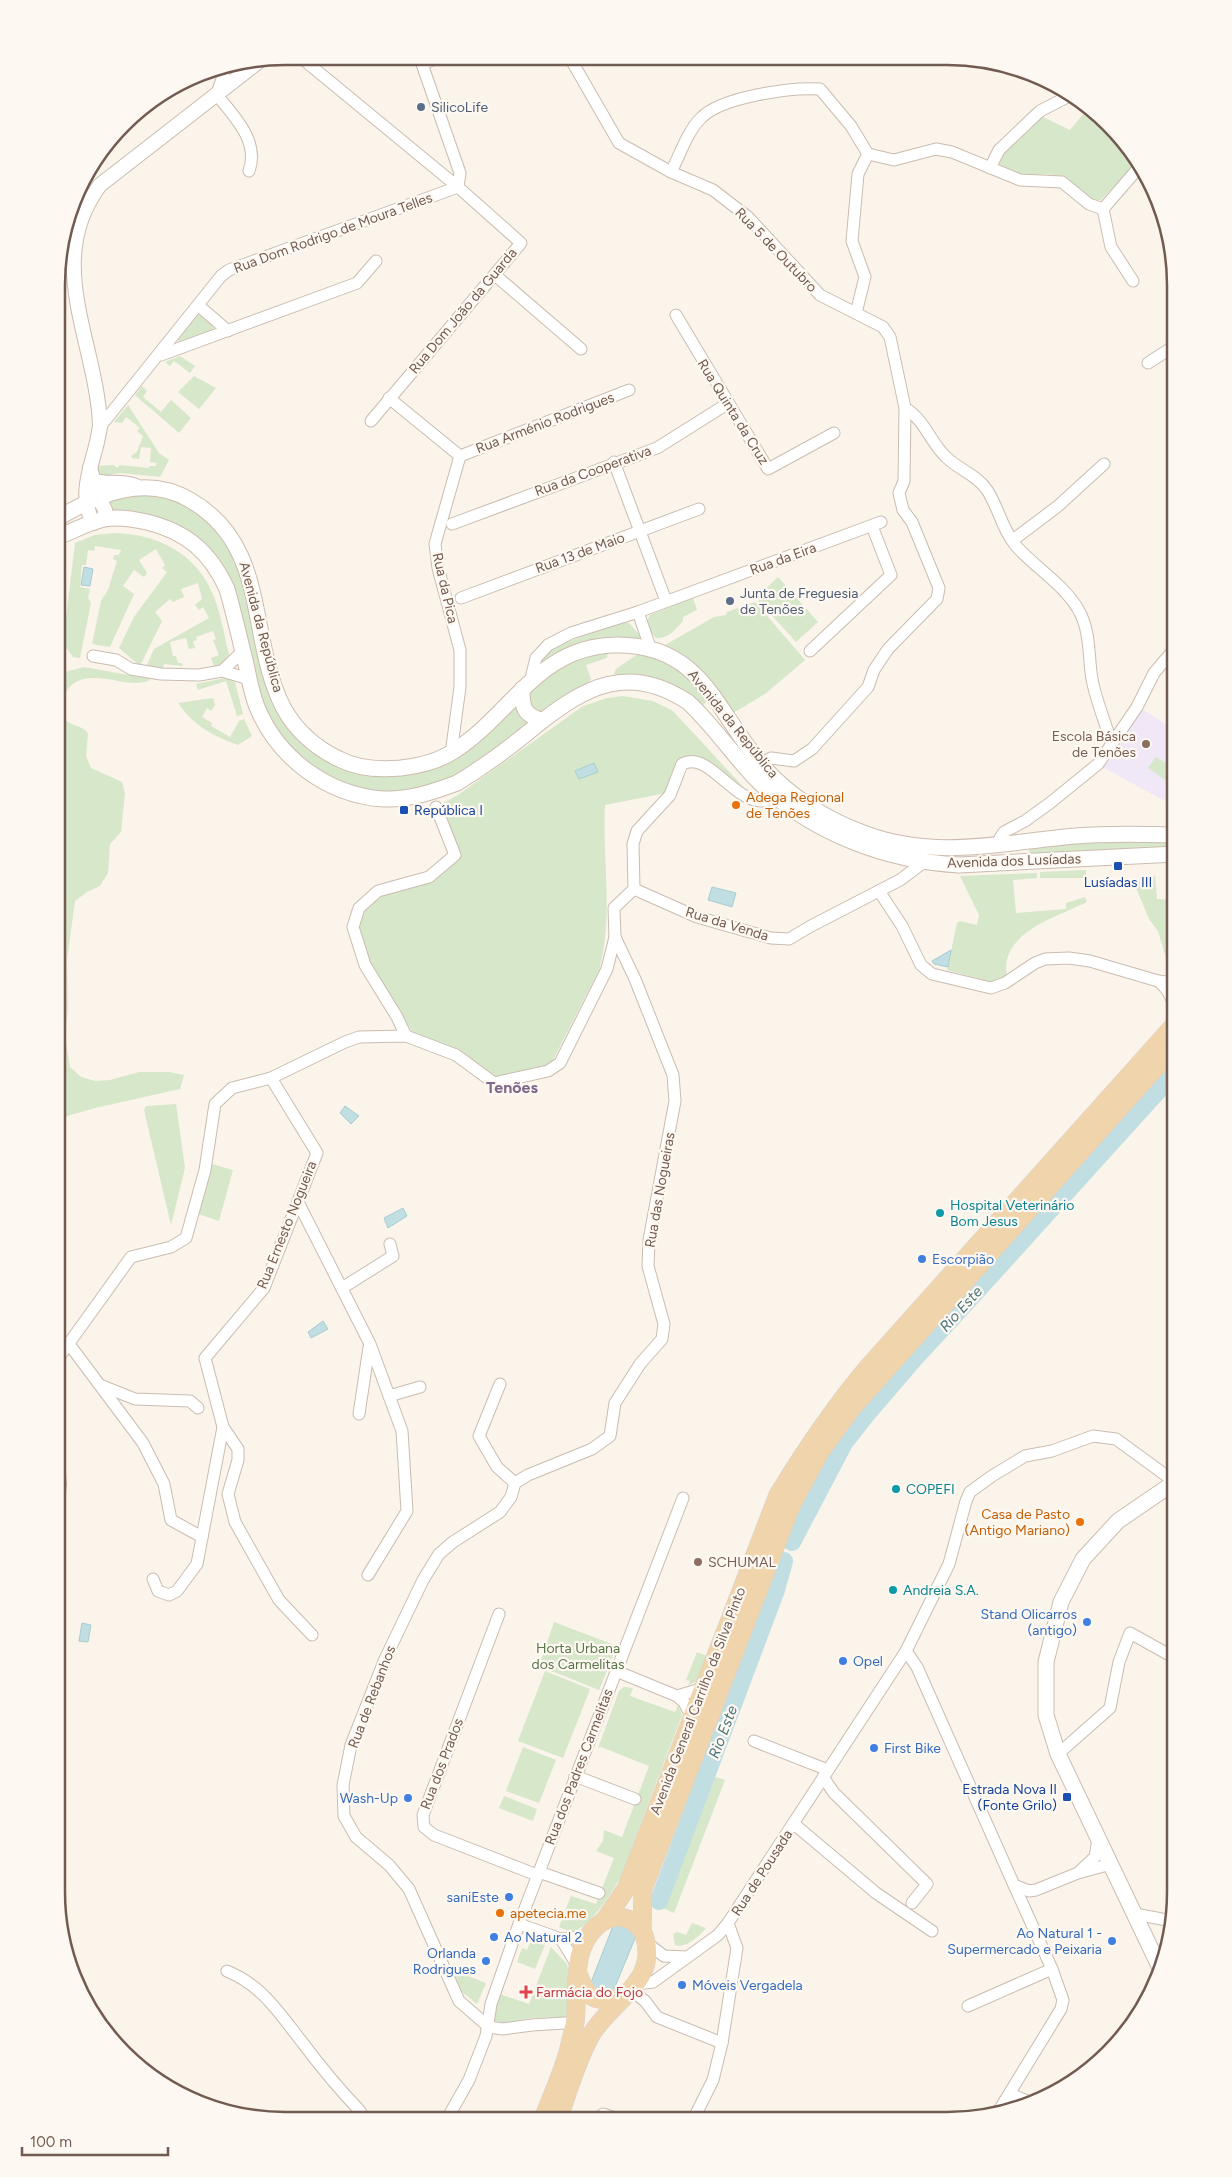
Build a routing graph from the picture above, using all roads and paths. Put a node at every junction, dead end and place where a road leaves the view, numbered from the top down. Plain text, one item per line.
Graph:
1 (310, 65) edge
2 (422, 65) edge
3 (574, 65) edge
4 (250, 68) edge
5 (224, 74) edge
6 (217, 93) junction
7 (1064, 99) edge
8 (868, 154) junction
9 (990, 168) junction
10 (249, 171) dead end
11 (671, 172) junction
12 (1135, 172) edge
13 (458, 187) junction
14 (84, 196) edge
15 (82, 200) edge
16 (1104, 209) junction
17 (376, 261) dead end
18 (495, 275) junction
19 (1133, 281) dead end
20 (199, 306) junction
21 (856, 313) junction
22 (676, 315) dead end
23 (228, 331) junction
24 (581, 349) dead end
25 (1167, 351) edge
26 (159, 356) junction
27 (1148, 363) dead end
28 (629, 390) dead end
29 (390, 398) junction
30 (727, 404) junction
31 (905, 408) junction
32 (370, 421) dead end
33 (100, 427) junction
34 (834, 433) dead end
35 (460, 456) junction
36 (614, 462) junction
37 (1104, 464) dead end
38 (92, 474) junction
39 (136, 486) junction
40 (93, 499) junction
41 (699, 509) dead end
42 (65, 514) edge
43 (99, 521) junction
44 (452, 524) dead end
45 (642, 530) junction
46 (65, 534) edge
47 (1012, 540) junction
48 (461, 598) dead end
49 (666, 601) junction
50 (638, 612) junction
51 (650, 647) junction
52 (810, 651) dead end
53 (243, 652) junction
54 (93, 656) dead end
55 (1167, 658) edge
56 (222, 671) junction
57 (249, 679) junction
58 (526, 686) junction
59 (717, 699) junction
60 (700, 713) junction
61 (542, 721) junction
62 (1112, 745) junction
63 (451, 754) junction
64 (762, 764) junction
65 (782, 792) junction
66 (436, 807) dead end
67 (1167, 835) edge
68 (1020, 843) junction
69 (998, 846) junction
70 (925, 855) junction
71 (1167, 855) edge
72 (1021, 863) junction
73 (634, 889) junction
74 (879, 891) junction
75 (615, 937) junction
76 (1158, 981) junction
77 (1167, 982) edge
78 (1167, 990) edge
79 (1167, 1032) edge
80 (406, 1036) junction
81 (1167, 1055) edge
82 (271, 1078) junction
83 (298, 1202) junction
84 (390, 1244) dead end
85 (342, 1288) junction
86 (69, 1344) junction
87 (370, 1344) junction
88 (65, 1349) edge
89 (500, 1384) dead end
90 (100, 1386) junction
91 (420, 1387) dead end
92 (389, 1396) junction
93 (198, 1408) dead end
94 (360, 1414) dead end
95 (223, 1427) junction
96 (1167, 1476) edge
97 (515, 1483) junction
98 (1167, 1487) edge
99 (683, 1498) dead end
100 (202, 1537) junction
101 (368, 1574) dead end
102 (153, 1579) dead end
103 (499, 1614) dead end
104 (312, 1635) dead end
105 (906, 1651) junction
106 (1167, 1654) edge
107 (616, 1671) junction
108 (704, 1688) junction
109 (677, 1696) junction
110 (692, 1718) junction
111 (754, 1741) dead end
112 (1058, 1754) junction
113 (825, 1773) junction
114 (575, 1776) junction
115 (834, 1793) junction
116 (812, 1794) junction
117 (635, 1800) dead end
118 (794, 1824) junction
119 (1098, 1839) junction
120 (1109, 1861) junction
121 (1078, 1873) junction
122 (538, 1874) junction
123 (1014, 1885) junction
124 (599, 1893) dead end
125 (912, 1903) dead end
126 (1135, 1914) junction
127 (1165, 1920) edge
128 (604, 1921) junction
129 (1165, 1923) edge
130 (519, 1924) junction
131 (728, 1924) junction
132 (1142, 1930) junction
133 (932, 1931) dead end
134 (588, 1936) junction
135 (645, 1937) junction
136 (561, 1940) junction
137 (687, 1957) junction
138 (1156, 1959) edge
139 (1052, 1969) junction
140 (227, 1971) dead end
141 (578, 1971) junction
142 (630, 1991) junction
143 (968, 2006) dead end
144 (565, 2023) dead end
145 (489, 2027) junction
146 (722, 2043) junction
147 (1010, 2094) junction
148 (1021, 2099) edge
149 (1003, 2104) edge
150 (360, 2112) edge
151 (451, 2112) edge
152 (545, 2112) edge
153 (561, 2112) edge
154 (697, 2112) edge

1 - 13 street
2 - 13 street
3 - 11 street, Rua 5 de Outubro
4 - 6 street
5 - 6 street
6 - 10 street
6 - 14 street
7 - 9 street
8 - 9 street
8 - 11 street
8 - 21 street
9 - 16 street
11 - 21 street, Rua 5 de Outubro
12 - 16 street
13 - 18 street, Rua Dom João da Guarda
13 - 20 street, Rua Dom Rodrigo de Moura Telles
15 - 33 street
16 - 19 street
17 - 23 street
18 - 24 street
18 - 29 street, Rua Dom João da Guarda
20 - 23 street
20 - 26 street, Rua Dom Rodrigo de Moura Telles
21 - 31 street, Rua 5 de Outubro
22 - 30 street, Rua Quinta da Cruz
23 - 26 street
25 - 27 street
26 - 33 street, Rua Dom Rodrigo de Moura Telles
28 - 35 street, Rua Arménio Rodrigues
29 - 32 street, Rua Dom João da Guarda
29 - 35 street
30 - 34 street, Rua Quinta da Cruz
30 - 36 street, Rua da Cooperativa
31 - 47 street
31 - 64 street, Rua 5 de Outubro
33 - 38 street
35 - 63 street, Rua da Pica
36 - 44 street, Rua da Cooperativa
36 - 45 street
37 - 47 street
38 - 39 street
38 - 40 street
39 - 40 main road, Avenida da República
39 - 63 main road, Avenida da República
40 - 42 main road, Avenida da República
40 - 43 street
41 - 45 street, Rua 13 de Maio
43 - 46 main road, Avenida da República
43 - 53 main road, Avenida da República
45 - 48 street, Rua 13 de Maio
45 - 49 street
47 - 62 street
49 - 50 street, Rua da Eira
49 - 52 street, Rua da Eira
50 - 51 street
50 - 58 street, Rua da Eira
51 - 58 main road, Avenida da República
51 - 59 main road, Avenida da República
53 - 56 street
53 - 57 main road, Avenida da República
54 - 56 street
55 - 62 street
56 - 57 street
57 - 61 main road, Avenida da República
58 - 61 main road
58 - 63 main road, Avenida da República
59 - 60 main road
59 - 64 main road, Avenida da República
60 - 61 main road, Avenida da República
60 - 65 main road, Avenida da República
62 - 69 street
64 - 65 main road, Avenida da República
65 - 70 main road, Avenida dos Lusíadas
65 - 73 street
66 - 80 street
67 - 68 main road, Avenida dos Lusíadas
68 - 69 main road, Avenida dos Lusíadas
68 - 72 main road
69 - 70 main road, Avenida dos Lusíadas
70 - 72 main road, Avenida dos Lusíadas
70 - 74 street, Rua da Venda
71 - 72 main road, Avenida dos Lusíadas
73 - 74 street, Rua da Venda
73 - 75 street
74 - 76 street
75 - 80 street
75 - 97 street, Rua das Nogueiras
76 - 77 street
76 - 78 street
79 - 108 main road, Avenida General Carrilho da Silva Pinto
80 - 82 street
81 - 135 main road, Avenida General Carrilho da Silva Pinto
82 - 83 street, Rua Ernesto Nogueira
82 - 86 street
83 - 85 street
83 - 95 street, Rua Ernesto Nogueira
84 - 85 street
85 - 87 street
86 - 88 street
86 - 90 street
87 - 92 street
87 - 94 street
89 - 97 street
90 - 93 street
90 - 100 street
91 - 92 street
92 - 101 street
95 - 100 street, Rua Ernesto Nogueira
95 - 104 street
96 - 105 street, Rua de Pousada
97 - 145 street, Rua de Rebanhos
98 - 112 main road
99 - 107 street, Rua dos Padres Carmelitas
100 - 102 street, Rua Ernesto Nogueira
103 - 122 street, Rua dos Prados
105 - 113 street, Rua de Pousada
105 - 123 street
106 - 112 street
107 - 109 street
107 - 114 street, Rua dos Padres Carmelitas
108 - 109 street
108 - 110 main road, Avenida General Carrilho da Silva Pinto
109 - 110 street
110 - 128 main road, Avenida General Carrilho da Silva Pinto
111 - 113 street
112 - 119 main road
113 - 115 street
113 - 116 street, Rua de Pousada
114 - 117 street
114 - 122 street, Rua dos Padres Carmelitas
115 - 116 street
115 - 125 street
116 - 118 street, Rua de Pousada
118 - 131 street, Rua de Pousada
118 - 133 street
119 - 120 main road
119 - 121 street
120 - 121 street
120 - 126 main road
121 - 123 street
122 - 124 street, Rua dos Prados
122 - 130 street, Rua dos Padres Carmelitas
123 - 139 street
126 - 127 street
126 - 132 main road
128 - 134 main road
128 - 135 main road
129 - 132 street
130 - 136 street
130 - 145 street, Rua dos Padres Carmelitas
131 - 137 street
131 - 146 street, Rua de Pousada
132 - 138 main road
134 - 136 street
134 - 141 main road
135 - 137 street
135 - 142 main road
136 - 141 street
137 - 142 street
139 - 143 street
139 - 147 street
140 - 150 street
141 - 142 main road
141 - 152 main road
142 - 146 street
142 - 153 main road
144 - 145 street
145 - 151 street, Rua dos Padres Carmelitas
146 - 154 street, Rua de Pousada
147 - 148 street
147 - 149 street

